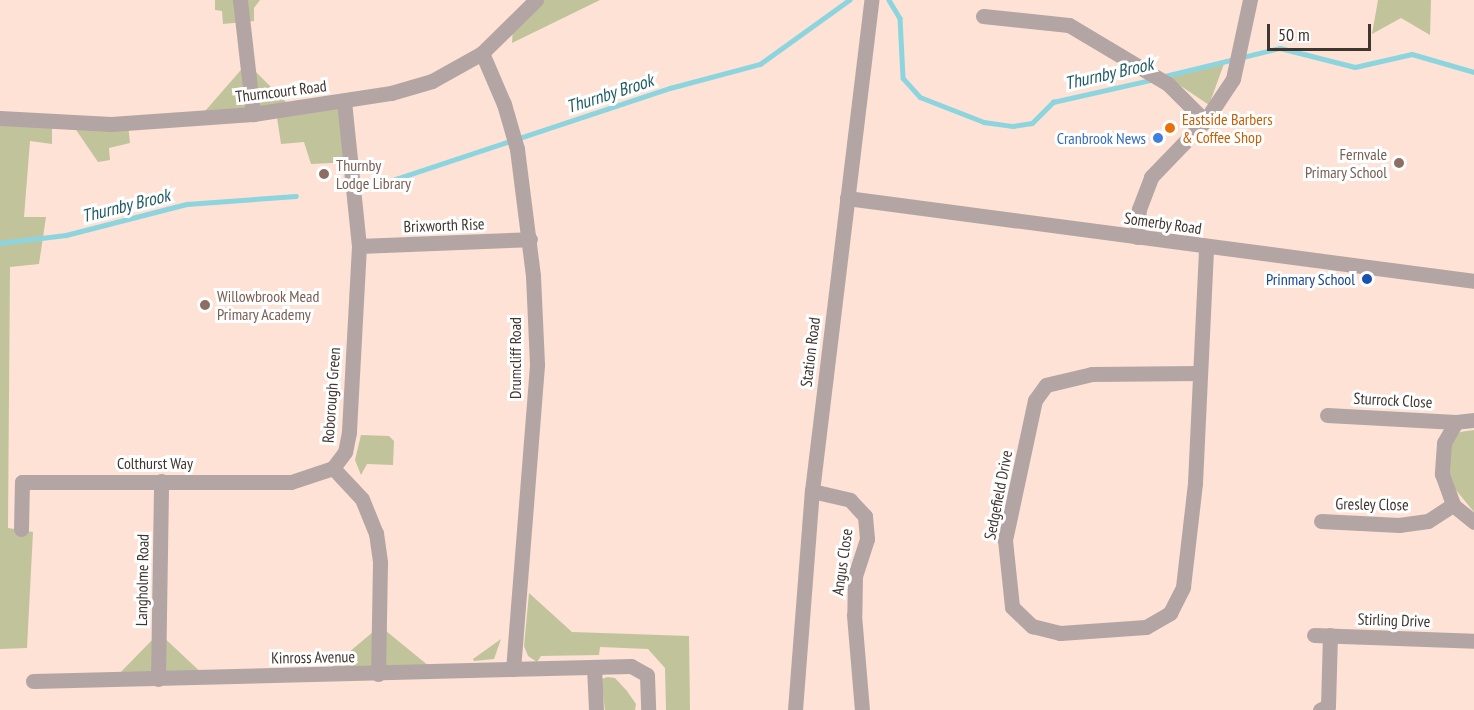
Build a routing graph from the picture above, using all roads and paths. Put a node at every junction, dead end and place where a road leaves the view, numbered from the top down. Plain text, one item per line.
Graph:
1 (240, 0) edge
2 (536, 0) edge
3 (871, 0) edge
4 (1250, 0) edge
5 (983, 16) dead end
6 (482, 54) junction
7 (344, 102) junction
8 (253, 114) junction
9 (0, 118) edge
10 (1205, 121) junction
11 (847, 198) junction
12 (1137, 237) junction
13 (530, 239) junction
14 (359, 246) junction
15 (1206, 247) junction
16 (1474, 281) edge
17 (1199, 373) junction
18 (1327, 415) dead end
19 (1474, 420) edge
20 (1456, 422) junction
21 (333, 468) junction
22 (161, 481) junction
23 (812, 491) junction
24 (1453, 505) junction
25 (1321, 521) dead end
26 (1474, 522) edge
27 (21, 529) dead end
28 (1314, 635) dead end
29 (1330, 635) junction
30 (1474, 641) edge
31 (594, 667) junction
32 (513, 669) junction
33 (378, 674) junction
34 (158, 679) junction
35 (33, 681) dead end
36 (596, 710) edge
37 (648, 710) edge
38 (795, 710) edge
39 (862, 710) edge
40 (1320, 710) edge

1 - 8 street
2 - 6 street, Thurncourt Road
3 - 11 street, Station Road
4 - 10 street
5 - 10 street
6 - 7 street, Thurncourt Road
6 - 13 street, Drumcliff Road
7 - 8 street, Thurncourt Road
7 - 14 street, Roborough Green
8 - 9 street, Thurncourt Road
10 - 12 street
11 - 12 street, Somerby Road
11 - 23 street, Station Road
12 - 15 street, Somerby Road
13 - 14 street, Brixworth Rise
13 - 32 street, Drumcliff Road
14 - 21 street, Roborough Green
15 - 16 street, Somerby Road
15 - 17 street, Sedgefield Drive
17 - 17 street, Sedgefield Drive
18 - 20 street, Sturrock Close
19 - 20 street
20 - 24 street
21 - 22 street, Colthurst Way
21 - 33 street
22 - 27 street, Colthurst Way
22 - 34 street, Langholme Road
23 - 38 street, Station Road
23 - 39 street, Angus Close
24 - 25 street, Gresley Close
24 - 26 street
28 - 29 street, Stirling Drive
29 - 30 street, Stirling Drive
29 - 40 street
31 - 32 street, Kinross Avenue
31 - 36 street
31 - 37 street, Kinross Avenue
32 - 33 street, Kinross Avenue
33 - 34 street, Kinross Avenue
34 - 35 street, Kinross Avenue

